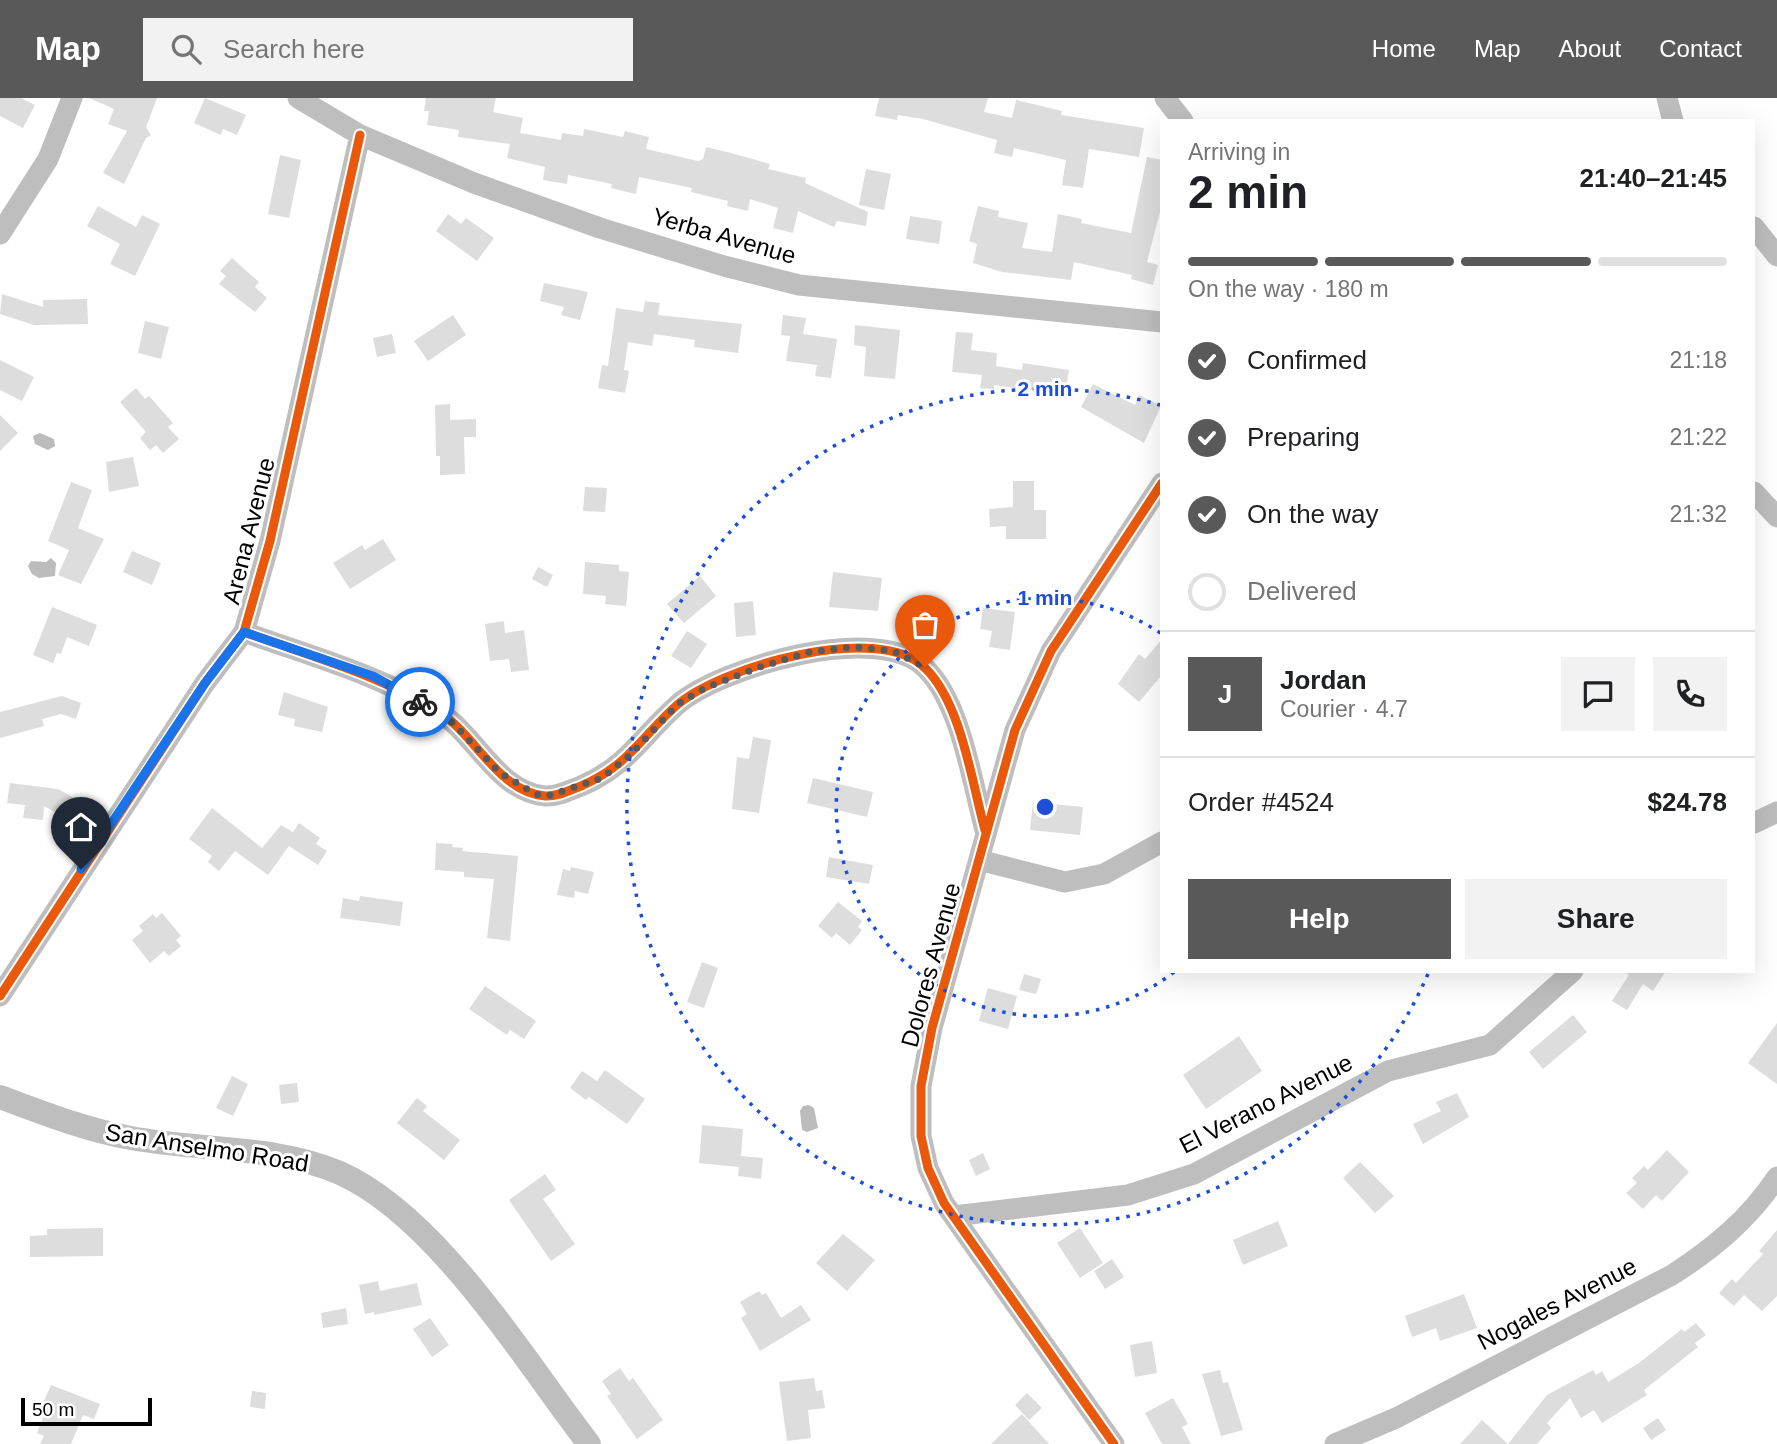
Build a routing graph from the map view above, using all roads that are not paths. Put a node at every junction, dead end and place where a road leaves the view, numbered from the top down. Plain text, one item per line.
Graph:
1 (72, 98) edge
2 (298, 98) edge
3 (1165, 98) edge
4 (1667, 98) edge
5 (1181, 119) edge
6 (1672, 119) edge
7 (360, 135) junction
8 (1755, 229) edge
9 (0, 234) edge
10 (1777, 256) edge
11 (1160, 322) edge
12 (1160, 486) edge
13 (1755, 493) edge
14 (1777, 517) edge
15 (244, 632) junction
16 (1777, 812) edge
17 (1755, 823) edge
18 (985, 830) junction
19 (1160, 843) edge
20 (979, 860) junction
21 (1571, 973) edge
22 (0, 996) edge
23 (0, 1097) edge
24 (1777, 1177) edge
25 (954, 1216) junction
26 (590, 1444) edge
27 (1114, 1444) edge
28 (1335, 1444) edge

1 - 9 street
2 - 7 street, Yerba Avenue
3 - 5 street
4 - 6 street
7 - 11 street, Yerba Avenue
7 - 15 street, Arena Avenue
8 - 10 street
12 - 18 street, Dolores Avenue
13 - 14 street
15 - 18 street
15 - 22 street, Arena Avenue
16 - 17 street
18 - 20 street, Dolores Avenue
19 - 20 street
20 - 25 street, Dolores Avenue
21 - 25 street, El Verano Avenue
23 - 26 street, San Anselmo Road
24 - 28 street, Nogales Avenue
25 - 27 street, Dolores Avenue

